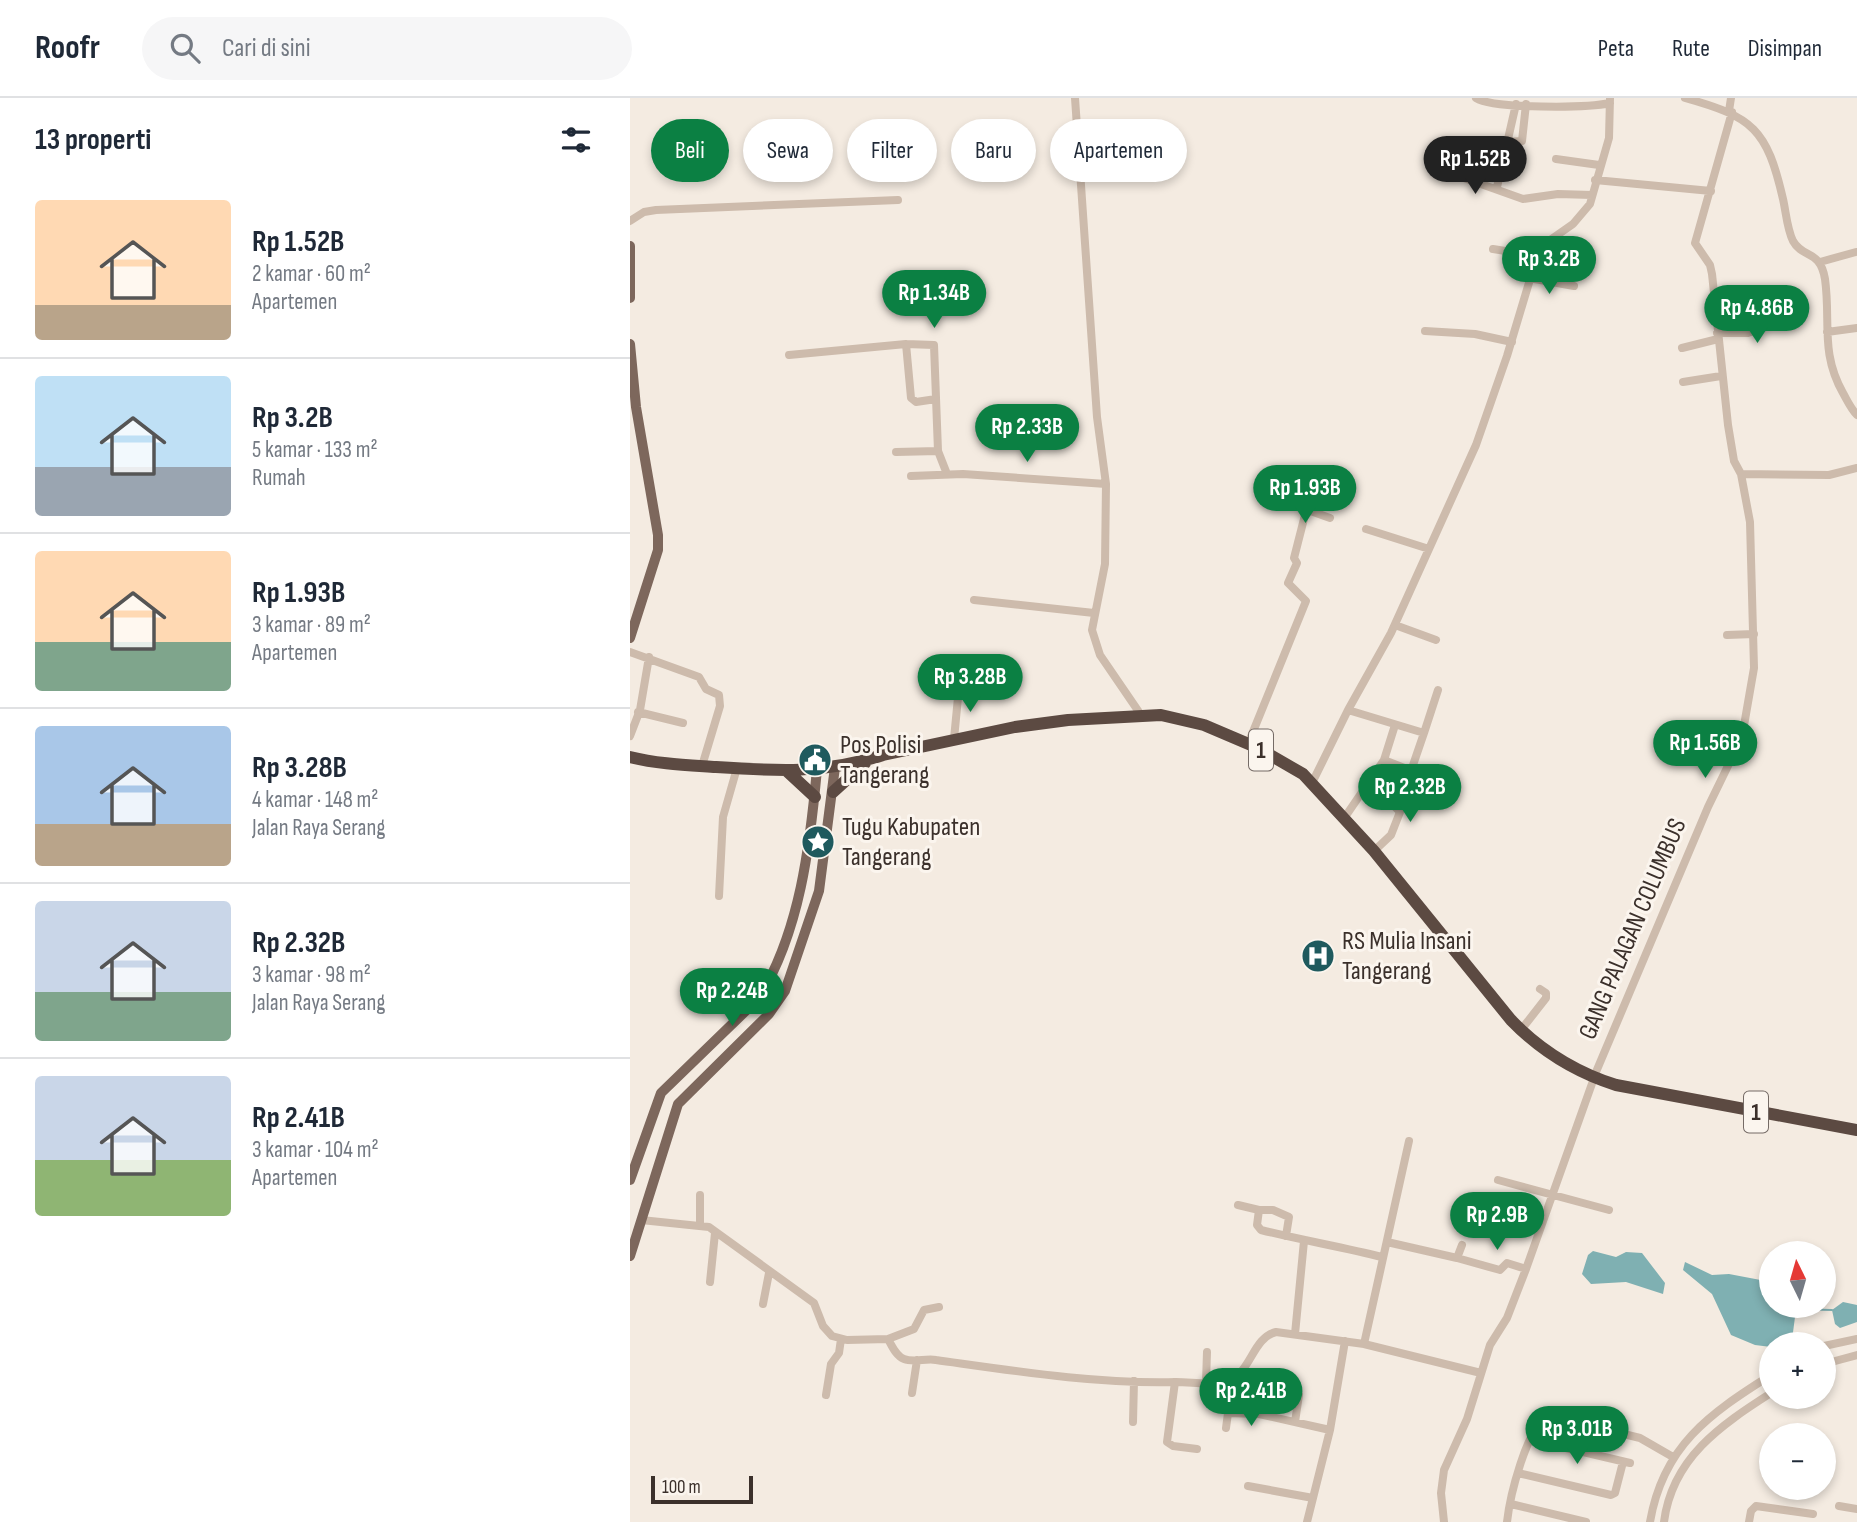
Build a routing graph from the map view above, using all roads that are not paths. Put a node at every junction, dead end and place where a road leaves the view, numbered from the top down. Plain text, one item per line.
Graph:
1 (1075, 98) edge
2 (1476, 98) edge
3 (1731, 98) edge
4 (1689, 99) edge
5 (1610, 100) edge
6 (1523, 102) edge
7 (1731, 112) junction
8 (1506, 142) junction
9 (1556, 159) dead end
10 (1600, 165) junction
11 (1450, 173) dead end
12 (1595, 180) junction
13 (1497, 187) junction
14 (1711, 191) junction
15 (1592, 195) junction
16 (898, 200) dead end
17 (630, 220) edge
18 (630, 246) edge
19 (1493, 249) dead end
20 (1856, 252) edge
21 (1536, 256) junction
22 (1820, 262) junction
23 (1529, 278) junction
24 (1574, 286) dead end
25 (630, 298) edge
26 (1789, 318) dead end
27 (1857, 328) edge
28 (1425, 331) dead end
29 (1827, 332) junction
30 (1718, 336) junction
31 (1512, 342) junction
32 (630, 344) edge
33 (906, 344) junction
34 (1682, 348) dead end
35 (789, 355) dead end
36 (1721, 376) junction
37 (1683, 382) dead end
38 (936, 399) junction
39 (1857, 415) edge
40 (938, 451) junction
41 (897, 452) dead end
42 (1857, 468) edge
43 (947, 474) junction
44 (1741, 474) junction
45 (911, 476) dead end
46 (1107, 484) junction
47 (1291, 504) dead end
48 (1306, 510) junction
49 (1331, 518) dead end
50 (1366, 529) dead end
51 (1429, 549) junction
52 (974, 600) dead end
53 (1094, 613) junction
54 (1395, 625) junction
55 (1754, 634) junction
56 (1727, 635) dead end
57 (630, 638) edge
58 (1436, 640) dead end
59 (630, 652) edge
60 (649, 657) junction
61 (960, 687) dead end
62 (1438, 690) dead end
63 (1348, 710) junction
64 (638, 712) junction
65 (1141, 715) junction
66 (684, 723) dead end
67 (1395, 725) junction
68 (1424, 733) junction
69 (630, 736) edge
70 (954, 739) junction
71 (1248, 744) junction
72 (630, 757) edge
73 (1384, 760) junction
74 (866, 763) junction
75 (702, 766) junction
76 (835, 767) junction
77 (737, 768) junction
78 (817, 769) junction
79 (788, 772) junction
80 (1312, 783) junction
81 (833, 792) junction
82 (815, 797) junction
83 (1385, 797) dead end
84 (1345, 817) junction
85 (1374, 851) junction
86 (719, 896) dead end
87 (770, 979) junction
88 (1541, 989) dead end
89 (785, 992) junction
90 (1521, 1030) junction
91 (1595, 1075) junction
92 (1857, 1129) edge
93 (1409, 1141) dead end
94 (630, 1180) edge
95 (1498, 1180) dead end
96 (700, 1195) dead end
97 (1551, 1196) junction
98 (1238, 1205) dead end
99 (1259, 1210) junction
100 (1609, 1210) dead end
101 (641, 1220) junction
102 (700, 1225) junction
103 (715, 1233) junction
104 (1286, 1236) junction
105 (1304, 1241) junction
106 (1387, 1242) junction
107 (1462, 1245) dead end
108 (630, 1256) edge
109 (1382, 1257) junction
110 (1457, 1258) junction
111 (1526, 1269) junction
112 (769, 1273) junction
113 (710, 1282) dead end
114 (763, 1304) dead end
115 (939, 1307) dead end
116 (1295, 1334) junction
117 (842, 1339) junction
118 (888, 1339) junction
119 (1857, 1339) edge
120 (1345, 1340) junction
121 (1836, 1343) edge
122 (1364, 1344) junction
123 (1207, 1352) dead end
124 (1857, 1355) edge
125 (917, 1360) junction
126 (1836, 1361) edge
127 (1481, 1373) junction
128 (1134, 1381) junction
129 (1175, 1382) junction
130 (1206, 1382) junction
131 (1227, 1382) junction
132 (1759, 1384) edge
133 (912, 1393) dead end
134 (826, 1395) dead end
135 (1299, 1395) dead end
136 (1759, 1401) edge
137 (1228, 1413) junction
138 (1133, 1422) dead end
139 (1295, 1422) junction
140 (1699, 1426) junction
141 (1226, 1428) dead end
142 (1330, 1430) junction
143 (1709, 1436) junction
144 (1532, 1440) junction
145 (1198, 1449) dead end
146 (1673, 1457) junction
147 (1518, 1473) junction
148 (1248, 1486) dead end
149 (1313, 1498) junction
150 (1511, 1504) junction
151 (1839, 1506) dead end
152 (1857, 1509) edge
153 (1813, 1514) dead end
154 (1307, 1522) edge
155 (1444, 1522) edge
156 (1507, 1522) edge
157 (1586, 1522) edge
158 (1650, 1522) edge
159 (1664, 1522) edge
160 (1749, 1522) edge

1 - 46 street
2 - 6 street
3 - 7 street, GANG PALAGAN COLUMBUS
4 - 7 street
5 - 6 street
5 - 10 street
6 - 8 street
6 - 8 street
7 - 14 street, GANG PALAGAN COLUMBUS
7 - 22 street
8 - 13 street
9 - 10 street
10 - 12 street
11 - 13 street
12 - 14 street
12 - 15 street
13 - 15 street
14 - 30 street, GANG PALAGAN COLUMBUS
15 - 21 street
16 - 17 street
18 - 25 main road
19 - 21 street
20 - 22 street
21 - 23 street
22 - 29 street
23 - 24 street
23 - 31 street
26 - 30 street
27 - 29 street
28 - 31 street
29 - 39 street
30 - 34 street
30 - 36 street, GANG PALAGAN COLUMBUS
31 - 51 street
32 - 57 main road
33 - 35 street
33 - 38 street
33 - 38 street
36 - 37 street
36 - 44 street, GANG PALAGAN COLUMBUS
38 - 40 street
40 - 41 street
40 - 43 street
42 - 44 street
43 - 45 street
43 - 46 street
44 - 55 street, GANG PALAGAN COLUMBUS
46 - 53 street
47 - 48 street
48 - 49 street
48 - 71 street
50 - 51 street
51 - 54 street
52 - 53 street
53 - 65 street
54 - 58 street
54 - 63 street
55 - 56 street
55 - 91 street, GANG PALAGAN COLUMBUS
59 - 60 street
60 - 64 street
60 - 75 street
61 - 70 street
62 - 68 street
63 - 67 street
63 - 80 street
64 - 66 street
64 - 69 street
65 - 70 highway, 1
65 - 71 highway, 1
67 - 68 street
67 - 73 street
68 - 73 street
70 - 74 highway, 1
71 - 80 highway, 1
72 - 75 highway, 1
73 - 84 street
74 - 76 highway, 1
74 - 81 highway
75 - 77 highway, 1
76 - 78 highway, 1
76 - 81 main road
77 - 79 highway, 1
77 - 86 street
78 - 79 highway, 1
78 - 82 main road
79 - 82 highway
80 - 84 highway, 1
81 - 89 main road
82 - 87 main road
83 - 85 street
84 - 85 highway, 1
85 - 90 highway, 1
87 - 89 main road
87 - 94 main road
88 - 90 street
89 - 101 main road
90 - 91 highway, 1
91 - 92 highway, 1
91 - 97 street, GANG PALAGAN COLUMBUS
93 - 106 street
95 - 97 street
96 - 102 street
97 - 100 street
97 - 111 street, GANG PALAGAN COLUMBUS
98 - 99 street
99 - 104 street
99 - 104 street
101 - 102 street
101 - 108 main road
102 - 103 street
103 - 112 street
103 - 113 street
104 - 105 street
105 - 109 street
105 - 116 street
106 - 109 street
106 - 110 street
107 - 110 street
109 - 122 street
110 - 111 street
111 - 127 street, GANG PALAGAN COLUMBUS
112 - 114 street
112 - 117 street
115 - 118 street
116 - 120 street
116 - 131 street
117 - 118 street
117 - 134 street
118 - 125 street
119 - 121 street
120 - 122 street
120 - 142 street
122 - 127 street
123 - 130 street
124 - 126 street
125 - 128 street
125 - 133 street
127 - 155 street, GANG PALAGAN COLUMBUS
128 - 129 street
128 - 138 street
129 - 130 street
129 - 145 street
130 - 131 street
131 - 137 street
132 - 140 street
135 - 139 street
136 - 143 street
137 - 139 street
137 - 141 street
139 - 142 street
140 - 143 street
140 - 146 street
142 - 149 street
143 - 159 street
144 - 146 street
144 - 147 street
144 - 147 street
146 - 158 street
147 - 150 street
148 - 149 street
149 - 154 street
150 - 156 street
150 - 157 street
151 - 152 street
153 - 160 street

